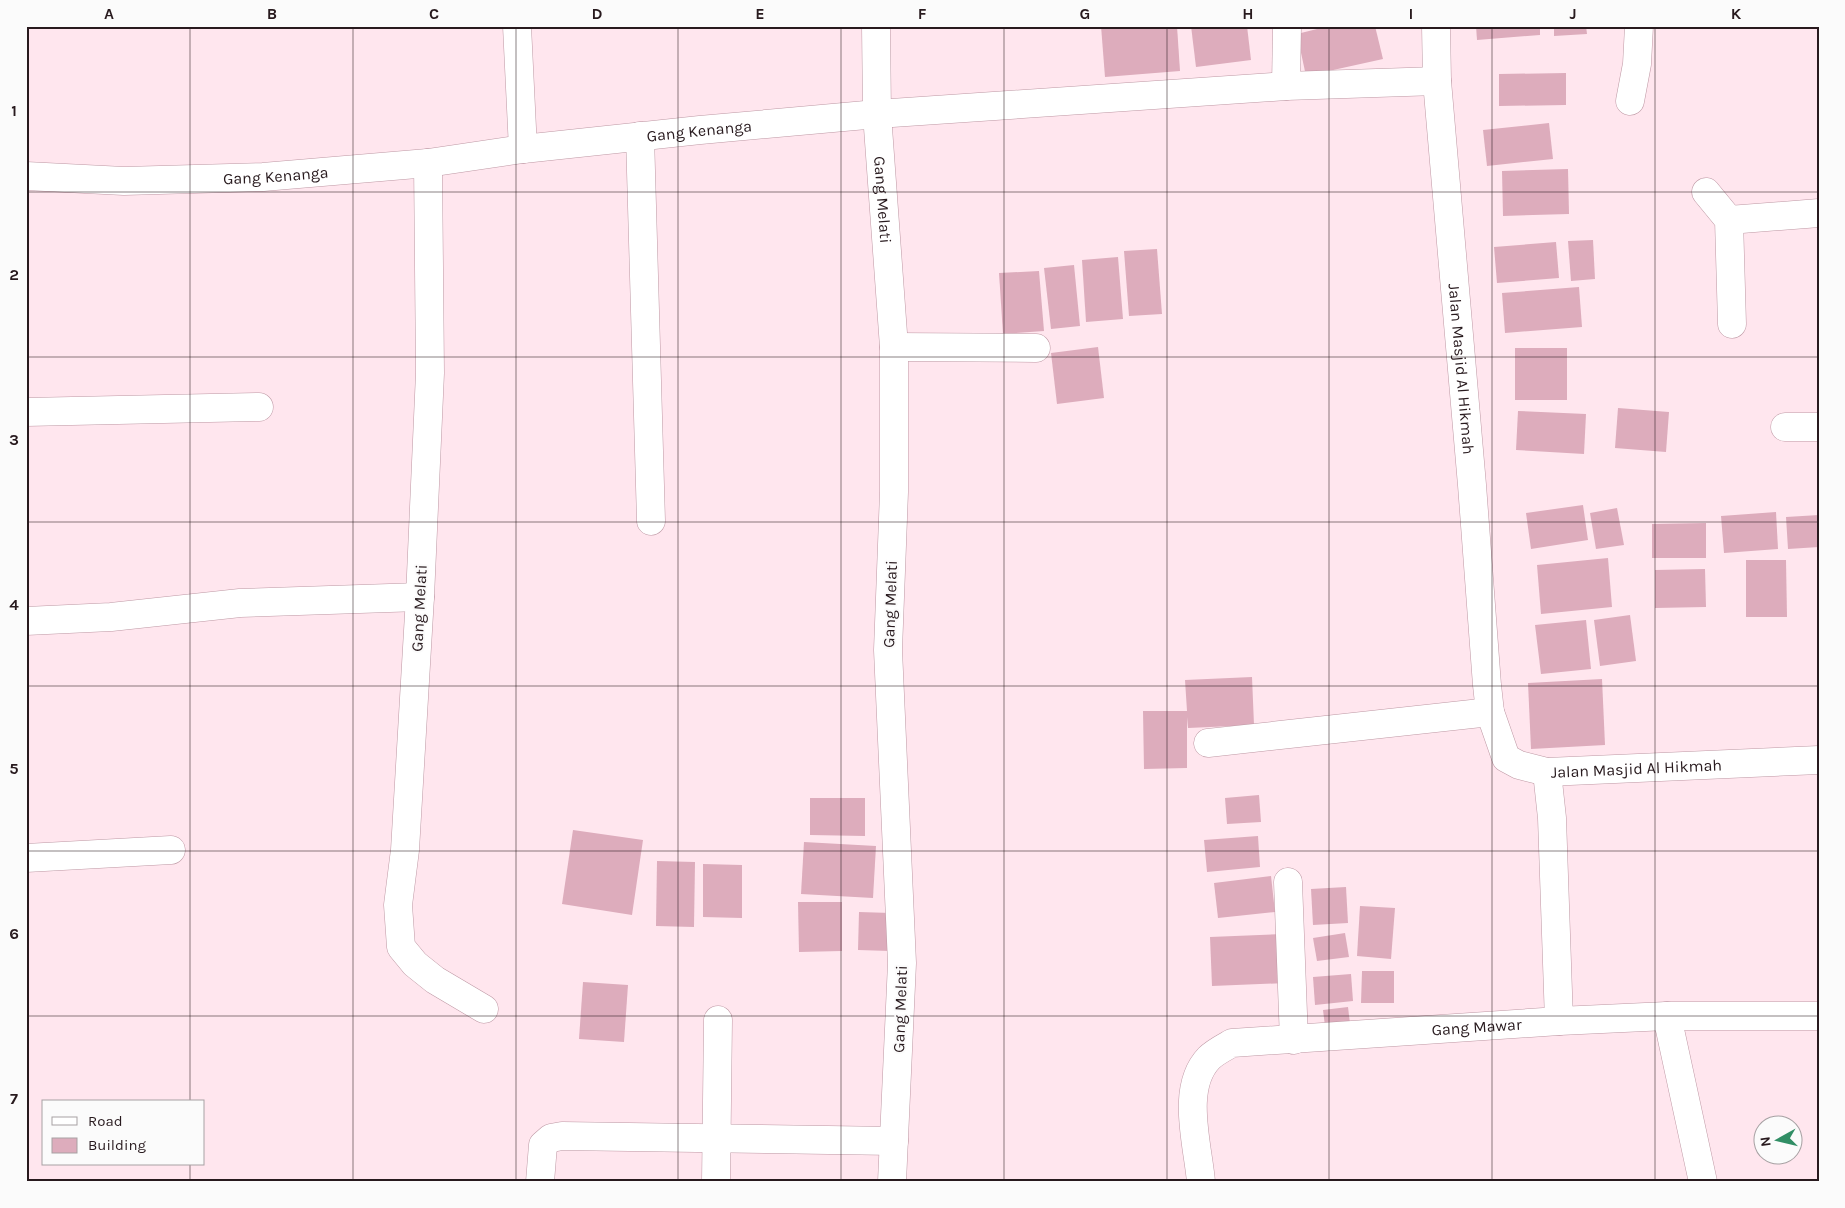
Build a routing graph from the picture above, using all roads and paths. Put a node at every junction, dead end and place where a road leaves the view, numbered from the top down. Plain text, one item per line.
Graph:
1 (517, 26) edge
2 (876, 26) edge
3 (1286, 26) edge
4 (1436, 26) edge
5 (1639, 26) edge
6 (1437, 81) junction
7 (1286, 86) junction
8 (1630, 101) dead end
9 (877, 114) junction
10 (640, 136) junction
11 (523, 149) junction
12 (428, 163) junction
13 (26, 176) edge
14 (1706, 192) dead end
15 (1819, 213) edge
16 (1729, 220) junction
17 (1732, 324) dead end
18 (894, 347) junction
19 (1036, 348) dead end
20 (259, 407) dead end
21 (26, 412) edge
22 (1785, 427) dead end
23 (1819, 428) edge
24 (650, 521) dead end
25 (420, 597) junction
26 (26, 621) edge
27 (1490, 712) junction
28 (1208, 743) dead end
29 (1819, 760) edge
30 (1547, 772) junction
31 (170, 850) dead end
32 (26, 858) edge
33 (1288, 882) dead end
34 (484, 1008) dead end
35 (1667, 1016) junction
36 (1819, 1016) edge
37 (718, 1020) dead end
38 (1559, 1021) junction
39 (1294, 1040) junction
40 (716, 1139) junction
41 (894, 1141) junction
42 (540, 1182) edge
43 (716, 1182) edge
44 (892, 1182) edge
45 (1202, 1182) edge
46 (1703, 1182) edge

1 - 11 street
2 - 9 street, Gang Melati
3 - 7 street
4 - 6 street, Jalan Masjid Al Hikmah
5 - 8 street
6 - 7 street, Gang Kenanga
6 - 27 street, Jalan Masjid Al Hikmah
7 - 9 street, Gang Kenanga
9 - 10 street, Gang Kenanga
9 - 18 street, Gang Melati
10 - 11 street, Gang Kenanga
10 - 24 street
11 - 12 street, Gang Kenanga
12 - 13 street, Gang Kenanga
12 - 25 street, Gang Melati
14 - 16 street
15 - 16 street
16 - 17 street
18 - 19 street
18 - 41 street, Gang Melati
20 - 21 street
22 - 23 street
25 - 26 street
25 - 34 street, Gang Melati
27 - 28 street
27 - 30 street, Jalan Masjid Al Hikmah
29 - 30 street, Jalan Masjid Al Hikmah
30 - 38 street
31 - 32 street
33 - 39 street
35 - 36 street, Gang Mawar
35 - 38 street, Gang Mawar
35 - 46 street
37 - 40 street
38 - 39 street, Gang Mawar
39 - 45 street, Gang Mawar
40 - 41 street
40 - 42 street
40 - 43 street
41 - 44 street, Gang Melati

